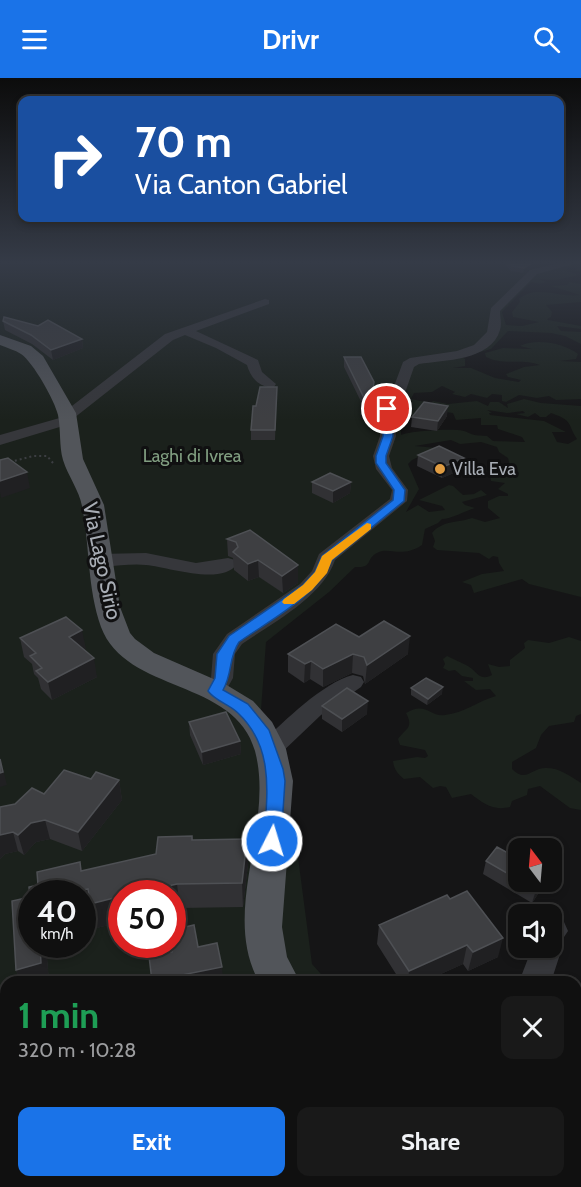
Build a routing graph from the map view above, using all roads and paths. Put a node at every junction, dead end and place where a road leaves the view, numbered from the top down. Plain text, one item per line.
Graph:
1 (228, 316) edge
2 (495, 316) edge
3 (186, 331) junction
4 (0, 340) edge
5 (269, 384) edge
6 (68, 416) junction
7 (0, 440) edge
8 (0, 464) edge
9 (56, 469) dead end
10 (99, 560) junction
11 (228, 564) dead end
12 (353, 682) dead end
13 (215, 691) junction
14 (270, 749) junction
15 (544, 958) edge
16 (277, 976) edge
17 (537, 976) edge

1 - 3 street
2 - 13 street
3 - 5 street
3 - 6 street
4 - 6 main road, Via Lago Sirio
6 - 7 street
6 - 10 main road, Via Lago Sirio
8 - 9 path
10 - 11 street
10 - 13 main road, Via Lago Sirio
12 - 14 street
13 - 14 main road, Via Lago Sirio
14 - 16 main road, Via Lago Sirio
15 - 17 street

